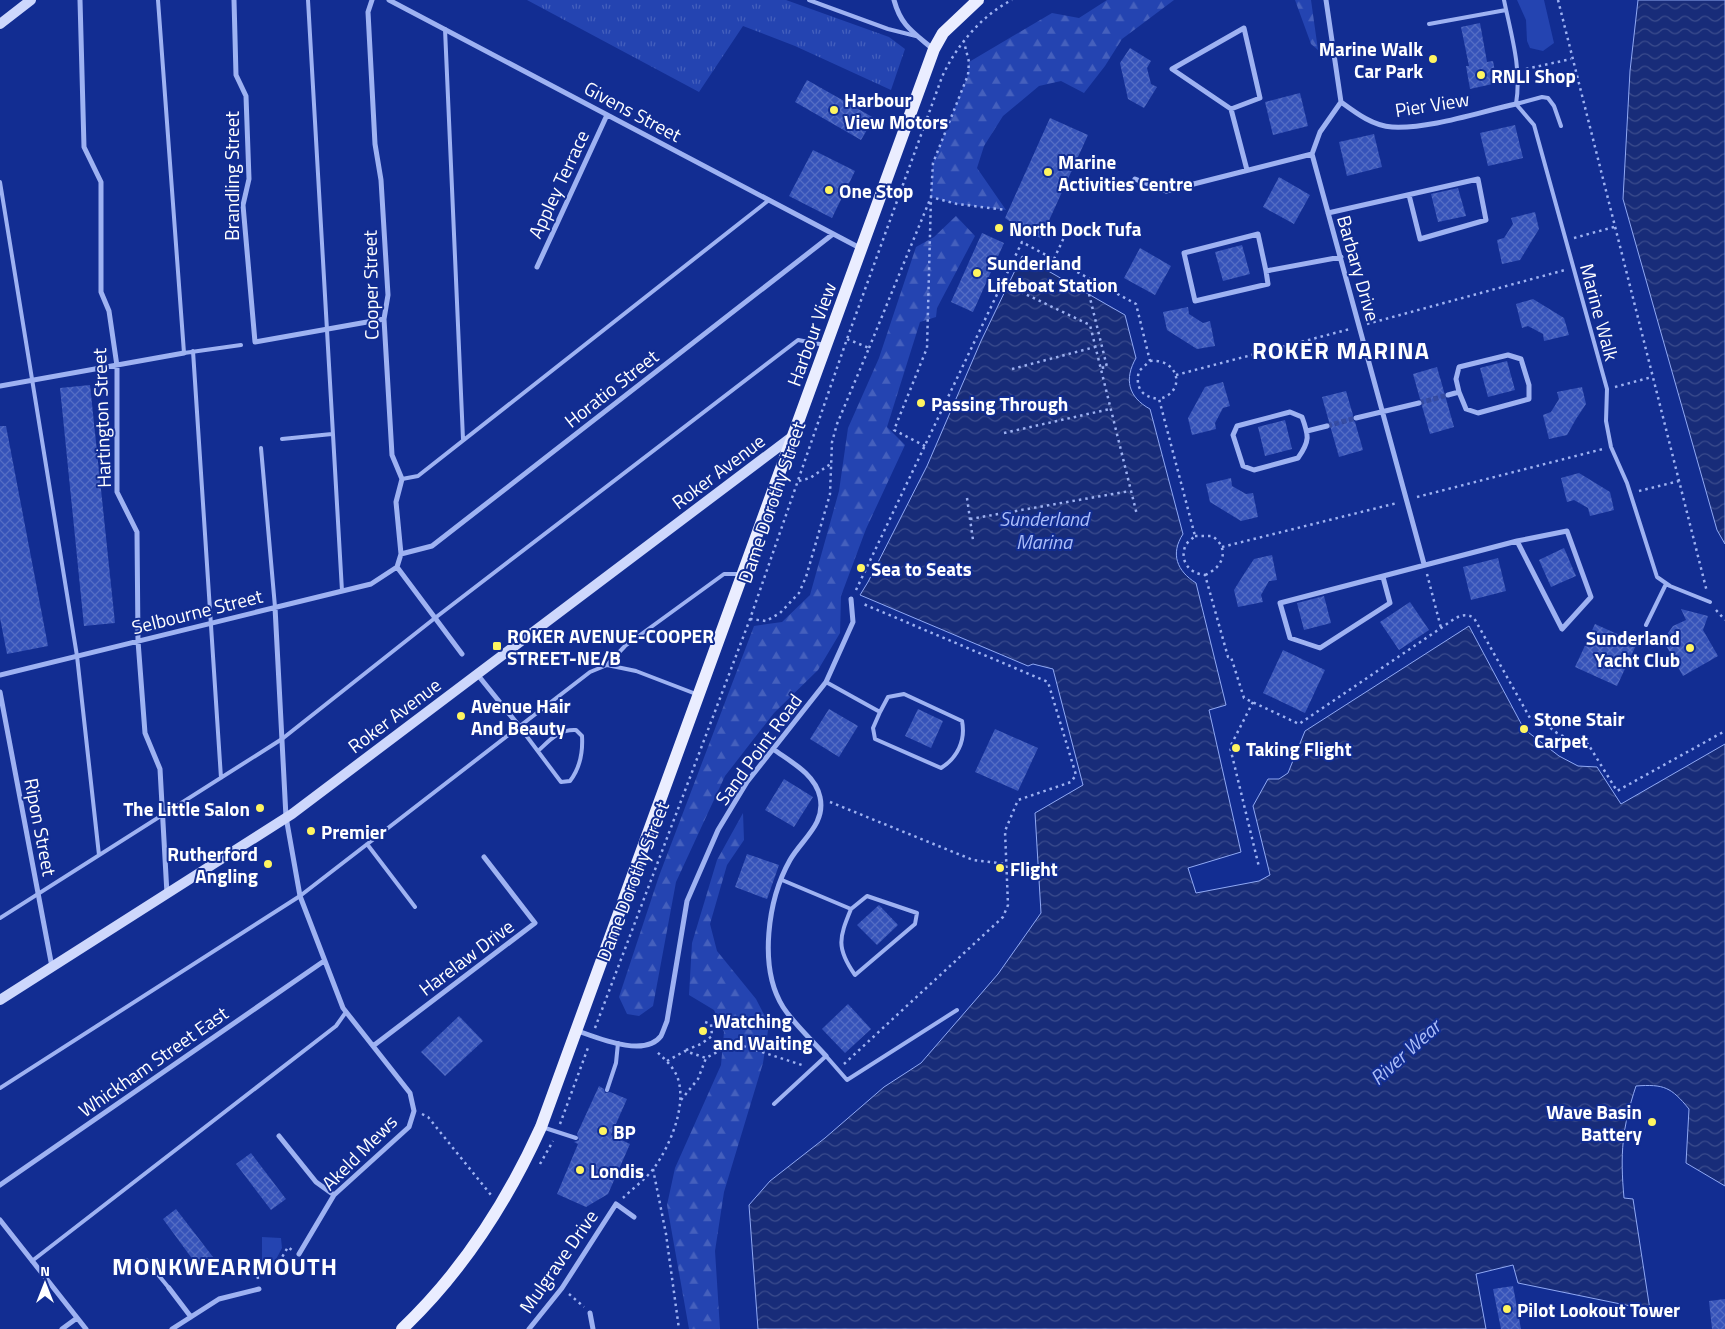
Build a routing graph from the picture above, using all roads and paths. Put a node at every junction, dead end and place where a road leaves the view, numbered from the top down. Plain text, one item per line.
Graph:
1 (31, 0) edge
2 (80, 0) edge
3 (158, 0) edge
4 (234, 0) edge
5 (308, 0) edge
6 (372, 0) edge
7 (389, 0) edge
8 (809, 0) edge
9 (894, 0) edge
10 (978, 0) edge
11 (1012, 0) edge
12 (1326, 0) edge
13 (1504, 0) edge
14 (1558, 0) edge
15 (1506, 10) junction
16 (0, 24) edge
17 (1429, 24) dead end
18 (445, 29) junction
19 (918, 36) junction
20 (964, 42) junction
21 (934, 49) junction
22 (1571, 59) junction
23 (1518, 70) junction
24 (1341, 102) junction
25 (1516, 104) junction
26 (1231, 109) junction
27 (607, 115) junction
28 (1560, 126) dead end
29 (1312, 154) junction
30 (1247, 170) junction
31 (1135, 179) dead end
32 (0, 182) edge
33 (1409, 195) junction
34 (931, 198) junction
35 (769, 200) junction
36 (1006, 210) dead end
37 (1328, 214) junction
38 (1614, 227) junction
39 (1066, 233) dead end
40 (833, 234) junction
41 (1567, 240) junction
42 (863, 249) junction
43 (1341, 257) junction
44 (1054, 259) junction
45 (537, 267) dead end
46 (1574, 268) junction
47 (1266, 271) junction
48 (1021, 292) dead end
49 (1089, 294) dead end
50 (384, 319) junction
51 (1360, 326) junction
52 (326, 330) junction
53 (847, 339) junction
54 (241, 345) dead end
55 (827, 345) junction
56 (1095, 347) junction
57 (870, 348) junction
58 (193, 351) junction
59 (184, 353) junction
60 (1150, 361) junction
61 (117, 366) junction
62 (1100, 368) junction
63 (1012, 369) dead end
64 (1176, 375) junction
65 (1652, 377) junction
66 (32, 380) junction
67 (0, 386) edge
68 (1607, 389) junction
69 (1458, 392) junction
70 (1448, 395) tunnel mouth
71 (1159, 399) junction
72 (1419, 403) tunnel mouth
73 (1110, 409) junction
74 (1384, 412) junction
75 (1356, 418) tunnel mouth
76 (1327, 426) tunnel mouth
77 (1307, 430) junction
78 (1004, 433) dead end
79 (332, 434) junction
80 (794, 435) junction
81 (282, 439) dead end
82 (463, 439) junction
83 (925, 446) junction
84 (262, 448) dead end
85 (832, 462) junction
86 (402, 479) junction
87 (799, 481) junction
88 (1679, 481) junction
89 (1130, 491) junction
90 (1631, 493) junction
91 (967, 498) dead end
92 (1136, 516) dead end
93 (970, 518) junction
94 (1195, 536) junction
95 (973, 540) dead end
96 (1517, 541) junction
97 (401, 554) junction
98 (1424, 564) junction
99 (397, 567) junction
100 (744, 574) junction
101 (1205, 574) junction
102 (1383, 577) junction
103 (1666, 584) junction
104 (342, 591) junction
105 (852, 599) junction
106 (1710, 602) junction
107 (275, 607) junction
108 (435, 618) junction
109 (750, 619) junction
110 (1725, 620) edge
111 (210, 623) junction
112 (1646, 625) dead end
113 (1441, 628) junction
114 (138, 641) junction
115 (462, 654) dead end
116 (77, 656) junction
117 (607, 665) junction
118 (477, 674) junction
119 (0, 675) edge
120 (826, 682) junction
121 (0, 692) edge
122 (700, 695) junction
123 (1253, 702) junction
124 (880, 712) junction
125 (519, 726) junction
126 (1725, 731) edge
127 (282, 739) junction
128 (773, 749) junction
129 (538, 751) junction
130 (221, 778) junction
131 (820, 798) junction
132 (163, 816) junction
133 (286, 818) junction
134 (367, 844) junction
135 (99, 855) junction
136 (484, 857) dead end
137 (1006, 864) junction
138 (1259, 867) dead end
139 (782, 880) junction
140 (38, 894) junction
141 (167, 894) junction
142 (300, 896) junction
143 (415, 906) dead end
144 (851, 909) junction
145 (0, 918) edge
146 (324, 962) junction
147 (52, 967) junction
148 (0, 1000) edge
149 (957, 1010) dead end
150 (346, 1012) junction
151 (706, 1022) dead end
152 (578, 1031) junction
153 (592, 1036) junction
154 (618, 1043) junction
155 (650, 1045) junction
156 (373, 1046) junction
157 (685, 1050) junction
158 (826, 1056) junction
159 (706, 1058) junction
160 (667, 1061) junction
161 (836, 1067) junction
162 (812, 1068) junction
163 (0, 1088) edge
164 (607, 1090) dead end
165 (680, 1101) junction
166 (774, 1104) dead end
167 (414, 1111) junction
168 (542, 1127) junction
169 (279, 1136) dead end
170 (576, 1138) dead end
171 (653, 1169) junction
172 (0, 1185) edge
173 (334, 1195) junction
174 (616, 1204) junction
175 (499, 1206) junction
176 (634, 1217) dead end
177 (0, 1220) edge
178 (299, 1254) joint
179 (146, 1260) dead end
180 (32, 1261) junction
181 (169, 1288) joint
182 (259, 1288) joint
183 (562, 1288) junction
184 (590, 1313) joint
185 (77, 1318) junction
186 (191, 1318) junction
187 (62, 1329) edge
188 (86, 1329) edge
189 (172, 1329) edge
190 (402, 1329) edge
191 (529, 1329) edge
192 (593, 1329) edge
193 (679, 1329) edge

1 - 16 street
2 - 61 street, Hartington Street
3 - 59 lane
4 - 52 street, Brandling Street
5 - 52 lane
6 - 50 street, Cooper Street
7 - 18 street, Givens Street
8 - 19 lane
9 - 19 street
10 - 21 main road, Harbour View
11 - 20 path, Dame Dorothy Street
12 - 24 street
13 - 15 lane
14 - 22 path
15 - 17 lane
15 - 23 lane
18 - 27 street, Givens Street
18 - 82 lane
19 - 21 street
20 - 34 path
20 - 53 path, Dame Dorothy Street
21 - 42 main road, Harbour View
22 - 23 path
22 - 38 path
23 - 25 lane
24 - 25 street, Pier View
24 - 29 street
25 - 28 lane
25 - 41 lane, Marine Walk
26 - 26 street
26 - 30 street
27 - 35 street, Givens Street
27 - 45 street, Appley Terrace
29 - 30 street
29 - 37 street, Barbary Drive
30 - 31 street
32 - 66 lane
33 - 33 street
33 - 37 street
34 - 36 path
34 - 57 path
34 - 83 path
35 - 40 street, Givens Street
35 - 82 lane
37 - 43 street, Barbary Drive
38 - 41 path
38 - 65 path
39 - 44 path
40 - 42 street, Givens Street
40 - 97 street, Horatio Street
41 - 46 lane, Marine Walk
42 - 55 main road, Harbour View
43 - 47 street
43 - 51 street, Barbary Drive
44 - 60 path
44 - 83 path
46 - 51 path
46 - 68 lane, Marine Walk
47 - 47 street
48 - 56 path
49 - 62 path
50 - 52 street, Brandling Street
50 - 86 street, Cooper Street
51 - 64 path
51 - 74 street, Barbary Drive
52 - 79 lane
53 - 57 path
53 - 87 path, Dame Dorothy Street
54 - 58 lane
55 - 80 main road, Harbour View
55 - 108 lane
56 - 62 path
56 - 63 path
57 - 85 path
58 - 59 lane
58 - 111 lane
59 - 61 street
60 - 64 path
60 - 71 path
61 - 66 street
61 - 114 street, Hartington Street
62 - 73 path
64 - 71 path
65 - 68 path
65 - 88 path
66 - 67 street
66 - 116 lane
68 - 90 lane, Marine Walk
69 - 69 street
69 - 70 street
71 - 94 path
72 - 74 street
73 - 78 path
73 - 89 path
74 - 75 street
74 - 98 street, Barbary Drive
76 - 77 street
77 - 77 street
79 - 81 lane
79 - 104 lane
80 - 100 main road, Harbour View
80 - 118 street, Roker Avenue
82 - 86 lane
83 - 105 path
84 - 107 lane
85 - 87 path
85 - 109 path
86 - 97 street
87 - 109 path, Dame Dorothy Street
88 - 90 path
88 - 106 path
89 - 92 path
89 - 93 path
90 - 103 lane, Marine Walk
91 - 93 path
93 - 95 path
94 - 101 path
94 - 101 path
96 - 96 street
96 - 98 street
97 - 99 street
98 - 102 street
98 - 113 path
99 - 104 street, Selbourne Street
99 - 108 street
100 - 117 lane
100 - 122 main road, Harbour View
101 - 123 path
102 - 102 street
103 - 106 lane
103 - 112 lane
104 - 107 street, Selbourne Street
105 - 120 street, Sand Point Road
105 - 137 path
106 - 110 path
107 - 111 street, Selbourne Street
107 - 127 street, Akeld Mews
108 - 115 street
108 - 127 lane
109 - 153 path, Dame Dorothy Street
111 - 114 street, Selbourne Street
111 - 130 lane
113 - 123 path
113 - 126 path
114 - 116 street, Selbourne Street
114 - 132 street, Hartington Street
116 - 119 street, Selbourne Street
116 - 135 lane
117 - 122 lane
117 - 125 lane
118 - 125 street
118 - 133 street, Roker Avenue
120 - 124 lane
120 - 128 street, Sand Point Road
121 - 140 street, Ripon Street
122 - 152 main road, Dame Dorothy Street
123 - 138 path
124 - 124 lane
125 - 129 lane
125 - 134 lane
127 - 130 lane
127 - 133 street, Akeld Mews
128 - 131 street
128 - 155 street, Sand Point Road
129 - 129 lane
130 - 132 lane
131 - 137 path
131 - 139 street
132 - 135 lane
132 - 141 street, Hartington Street
133 - 141 street, Roker Avenue
133 - 142 street, Akeld Mews
134 - 142 lane
134 - 143 lane
135 - 140 lane
136 - 156 street, Harelaw Drive
137 - 161 path
139 - 144 lane
139 - 158 street
140 - 145 lane
140 - 147 street, Ripon Street
141 - 147 street, Roker Avenue
142 - 146 street, Akeld Mews
142 - 163 lane
144 - 144 lane
146 - 150 street, Akeld Mews
146 - 172 street, Whickham Street East
147 - 148 street, Roker Avenue
149 - 161 lane
150 - 156 street, Akeld Mews
150 - 180 lane
151 - 157 path
152 - 153 street
152 - 168 main road, Dame Dorothy Street
153 - 154 street
154 - 155 street
154 - 164 lane
155 - 160 path
156 - 167 street, Akeld Mews
157 - 159 path
157 - 160 path
158 - 161 lane
158 - 162 lane
159 - 162 path
159 - 165 path
160 - 165 path
162 - 166 lane
165 - 171 path
167 - 173 street, Akeld Mews
167 - 175 path
168 - 170 lane
168 - 175 main road, Dame Dorothy Street
169 - 173 street
171 - 174 path
171 - 193 path
173 - 178 street, Akeld Mews
174 - 176 street, Mulgrave Drive
174 - 183 street, Mulgrave Drive
175 - 190 main road, Dame Dorothy Street
177 - 180 street
178 - 182 path
179 - 181 lane
180 - 185 street
181 - 186 street
182 - 186 street
183 - 184 path
183 - 191 street, Mulgrave Drive
184 - 192 street
185 - 187 street
185 - 188 street
186 - 189 street

